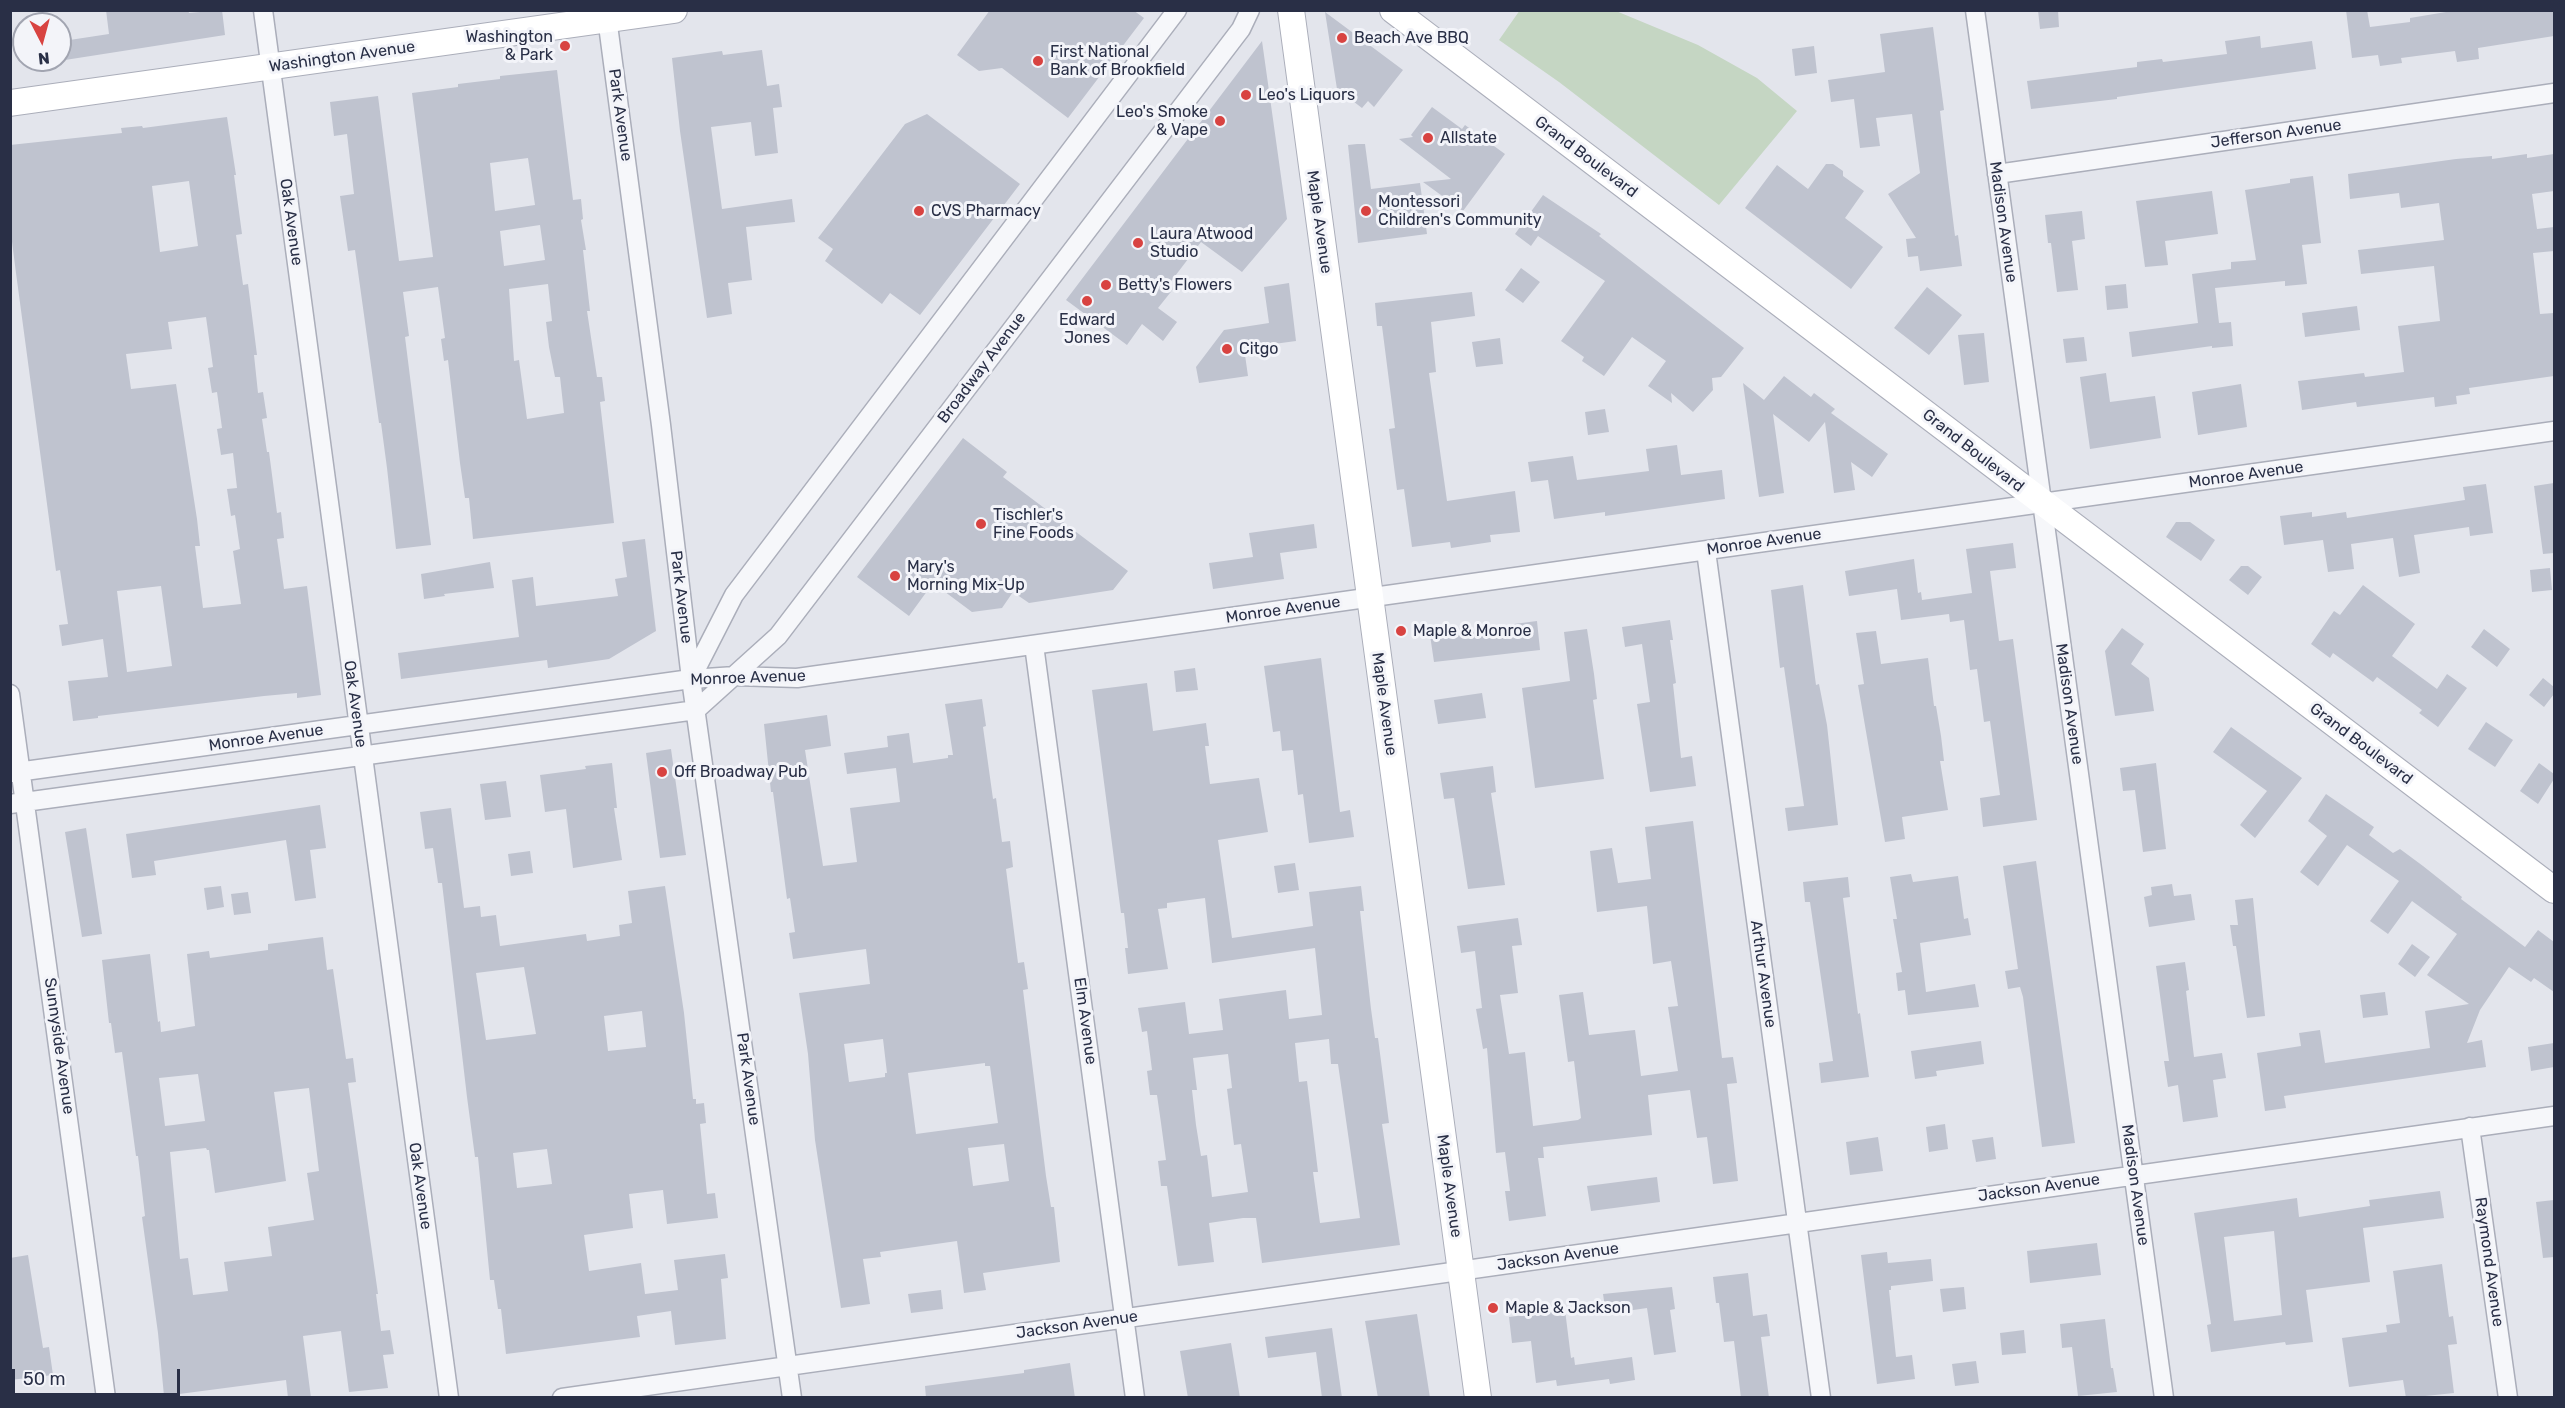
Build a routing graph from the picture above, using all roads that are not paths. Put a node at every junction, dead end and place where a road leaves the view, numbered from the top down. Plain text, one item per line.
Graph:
1 (263, 10) edge
2 (674, 10) edge
3 (1177, 10) edge
4 (1250, 10) edge
5 (1291, 10) edge
6 (1393, 10) edge
7 (1975, 10) edge
8 (606, 15) edge
9 (271, 67) junction
10 (2554, 93) edge
11 (10, 103) edge
12 (1997, 174) junction
13 (2554, 431) edge
14 (2042, 503) junction
15 (1706, 550) junction
16 (1370, 598) junction
17 (1034, 645) junction
18 (735, 676) junction
19 (691, 679) junction
20 (10, 694) edge
21 (696, 710) junction
22 (358, 725) junction
23 (362, 755) junction
24 (16, 773) edge
25 (18, 803) edge
26 (2554, 890) edge
27 (2554, 1116) edge
28 (2470, 1127) junction
29 (2134, 1174) junction
30 (1797, 1223) junction
31 (1460, 1270) junction
32 (1124, 1319) junction
33 (788, 1367) junction
34 (106, 1398) edge
35 (449, 1398) edge
36 (562, 1398) edge
37 (792, 1398) edge
38 (1135, 1398) edge
39 (1478, 1398) edge
40 (1821, 1398) edge
41 (2164, 1398) edge
42 (2508, 1398) edge

1 - 9 street, Oak Avenue
2 - 8 street, Washington Avenue
3 - 19 street
4 - 18 street, Broadway Avenue
5 - 16 street, Maple Avenue
6 - 14 street, Grand Boulevard
7 - 12 street, Madison Avenue
8 - 9 street, Washington Avenue
8 - 19 street, Park Avenue
9 - 11 street, Washington Avenue
9 - 22 street, Oak Avenue
10 - 12 street, Jefferson Avenue
12 - 14 street, Madison Avenue
13 - 14 street, Monroe Avenue
14 - 15 street, Monroe Avenue
14 - 26 street, Grand Boulevard
14 - 29 street, Madison Avenue
15 - 16 street, Monroe Avenue
15 - 30 street, Arthur Avenue
16 - 17 street, Monroe Avenue
16 - 31 street, Maple Avenue
17 - 18 street, Monroe Avenue
17 - 32 street, Elm Avenue
18 - 19 street, Monroe Avenue
18 - 21 street, Broadway Avenue
19 - 21 street, Park Avenue
19 - 22 street, Monroe Avenue
20 - 24 street, Sunnyside Avenue
21 - 23 street, Monroe Avenue
21 - 33 street, Park Avenue
22 - 23 street, Oak Avenue
22 - 24 street, Monroe Avenue
23 - 25 street, Monroe Avenue
23 - 35 street, Oak Avenue
24 - 25 street, Sunnyside Avenue
25 - 34 street, Sunnyside Avenue
27 - 28 street, Jackson Avenue
28 - 29 street, Jackson Avenue
28 - 42 street, Raymond Avenue
29 - 30 street, Jackson Avenue
29 - 41 street, Madison Avenue
30 - 31 street, Jackson Avenue
30 - 40 street, Arthur Avenue
31 - 32 street, Jackson Avenue
31 - 39 street, Maple Avenue
32 - 33 street, Jackson Avenue
32 - 38 street, Elm Avenue
33 - 36 street, Jackson Avenue
33 - 37 street, Park Avenue

